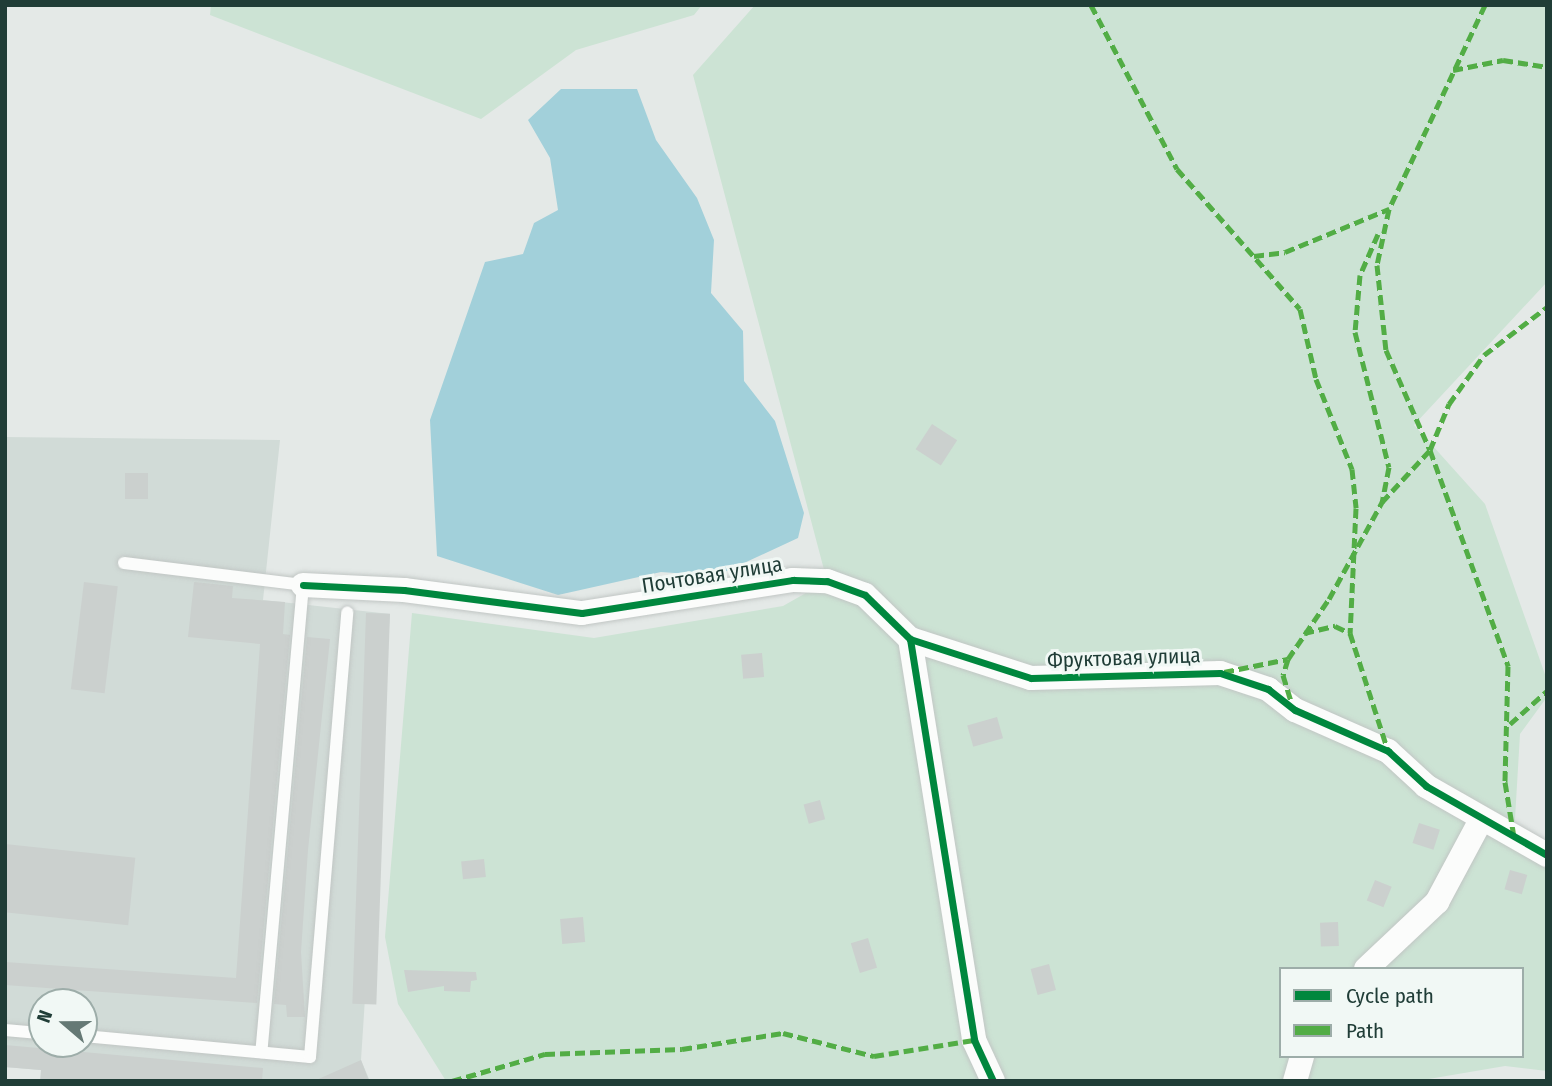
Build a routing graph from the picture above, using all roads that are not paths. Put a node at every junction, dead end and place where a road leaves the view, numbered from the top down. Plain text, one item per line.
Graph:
1 (124, 563) dead end
2 (303, 585) junction
3 (347, 613) dead end
4 (910, 639) junction
5 (1481, 820) junction
6 (1547, 855) edge
7 (1368, 967) edge
8 (5, 1030) edge
9 (28, 1032) edge
10 (98, 1037) edge
11 (261, 1052) junction
12 (1301, 1058) edge
13 (993, 1081) edge
14 (1295, 1081) edge

1 - 2 lane
2 - 4 street, Почтовая улица
2 - 11 lane
3 - 11 lane
4 - 5 street, Фруктовая улица
4 - 13 street
5 - 6 street, Фруктовая улица
5 - 7 street
8 - 9 lane
10 - 11 lane
12 - 14 street

